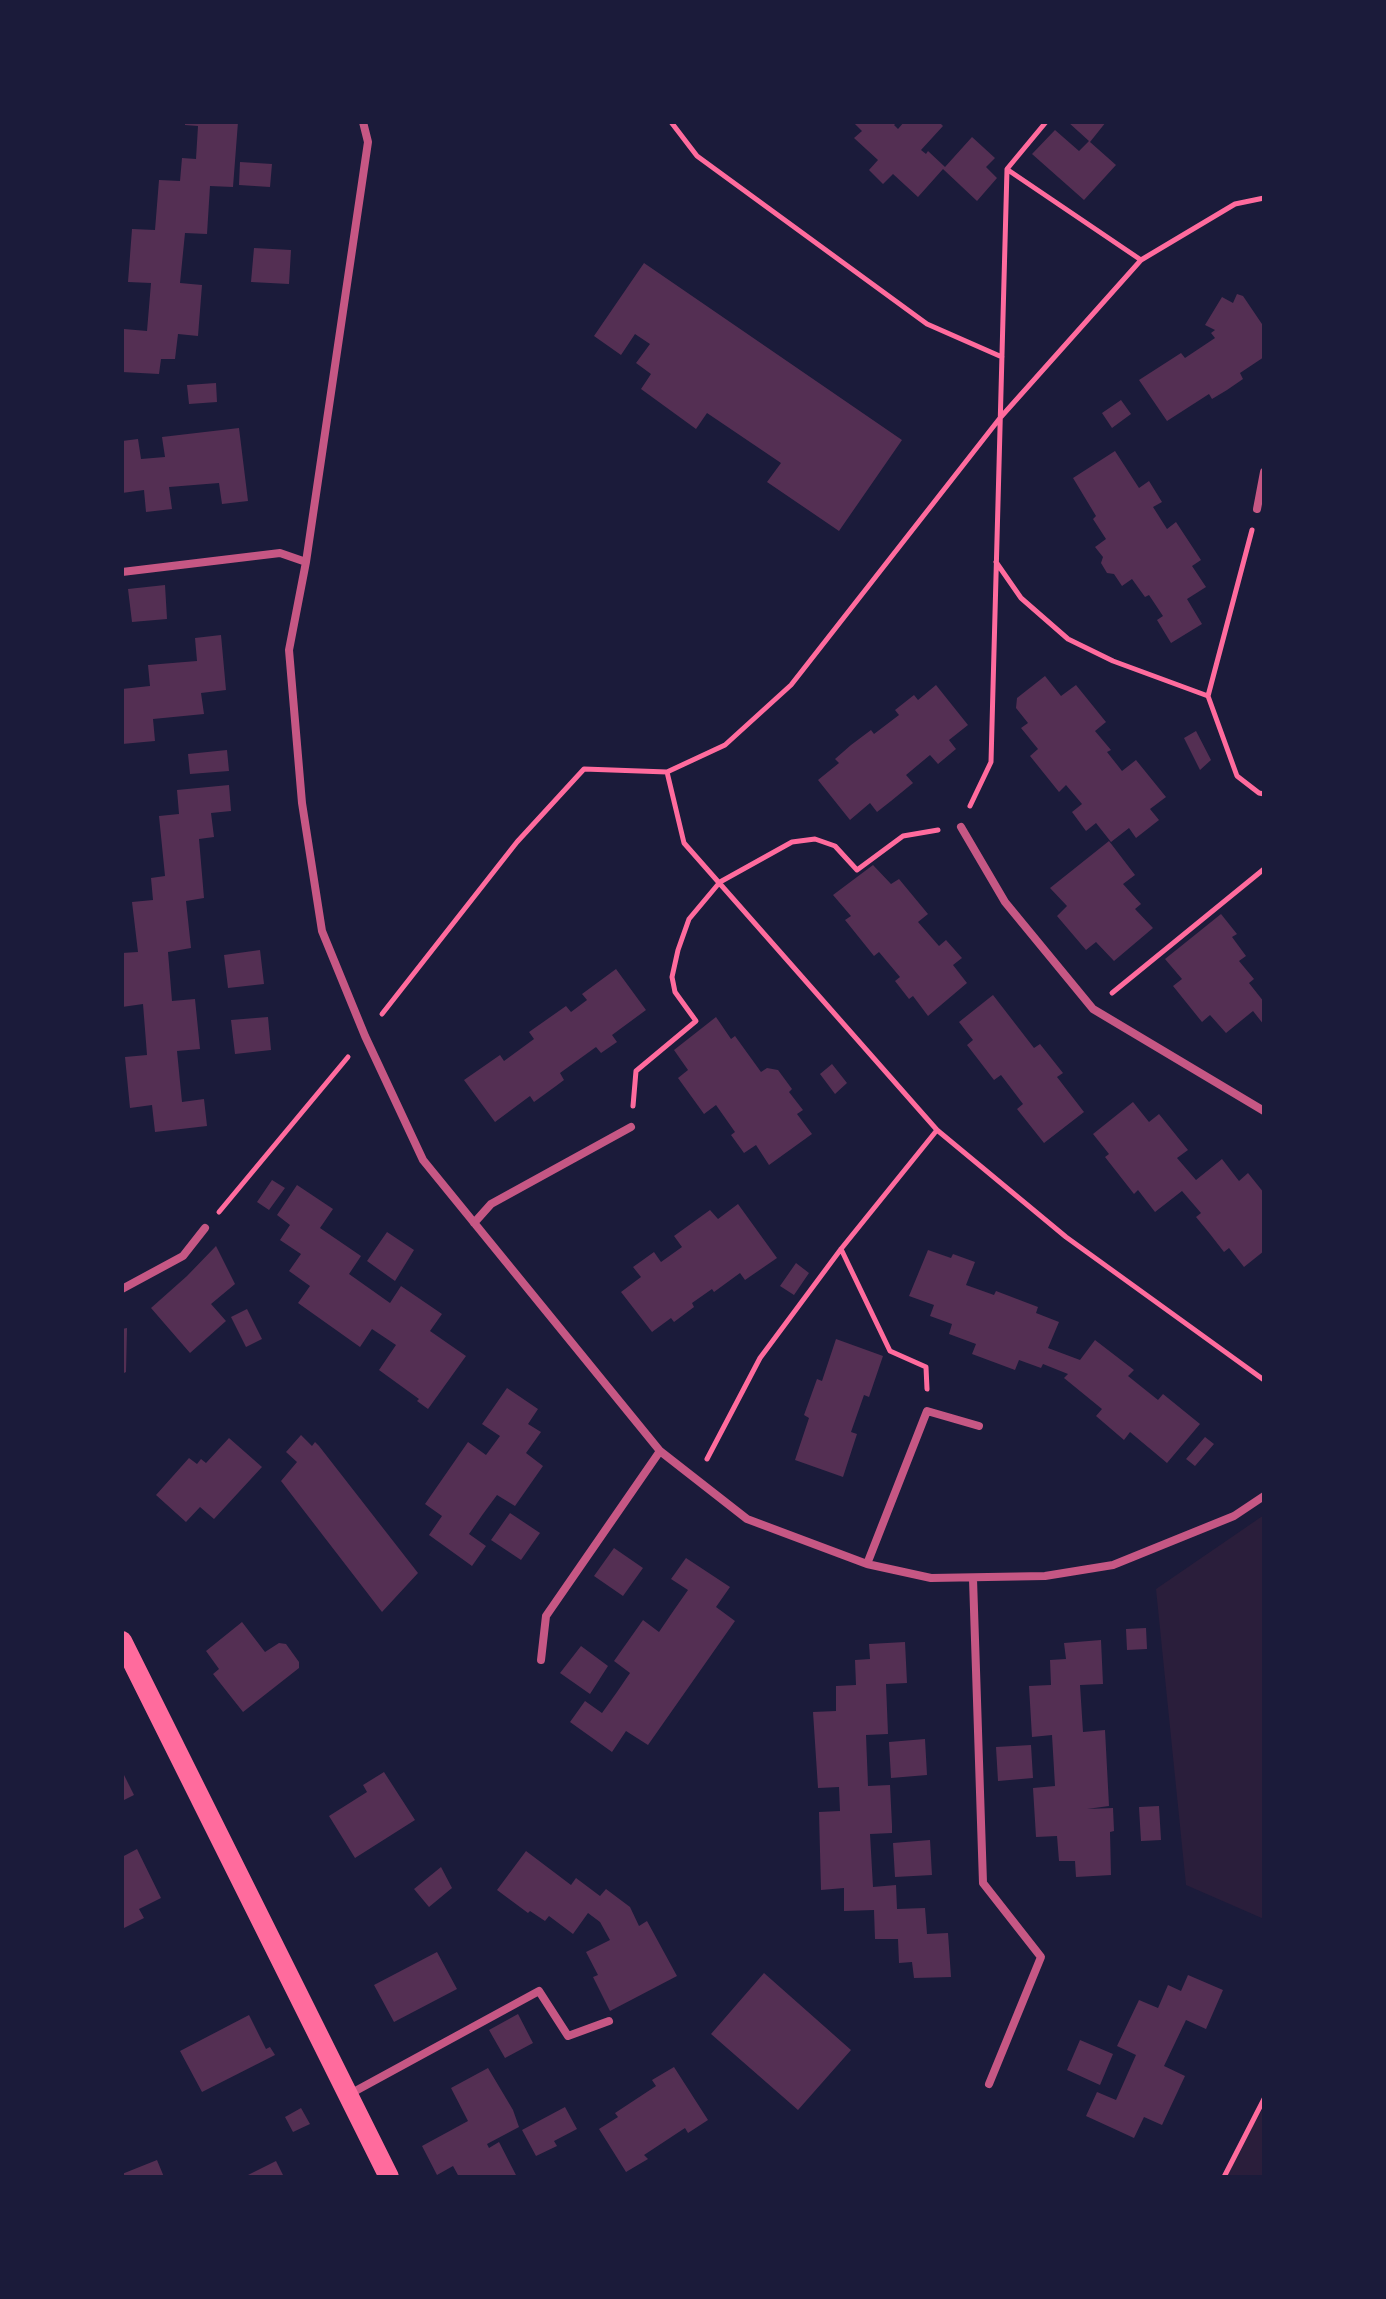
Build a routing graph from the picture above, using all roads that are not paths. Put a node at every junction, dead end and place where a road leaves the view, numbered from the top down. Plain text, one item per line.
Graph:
1 (363, 122) edge
2 (1264, 472) edge
3 (1257, 509) road end
4 (306, 562) junction
5 (122, 572) edge
6 (961, 827) road end
7 (1264, 1111) edge
8 (631, 1127) road end
9 (474, 1223) junction
10 (205, 1228) road end
11 (122, 1289) edge
12 (979, 1426) dead end
13 (660, 1451) junction
14 (1264, 1496) edge
15 (867, 1564) junction
16 (973, 1579) junction
17 (122, 1641) edge
18 (122, 1657) edge
19 (541, 1660) dead end
20 (154, 1707) junction
21 (609, 2021) dead end
22 (989, 2084) dead end
23 (347, 2096) junction
24 (389, 2177) edge

1 - 4 street
2 - 3 street
4 - 5 street
4 - 9 street
6 - 7 street
8 - 9 street
9 - 13 street
10 - 11 street
12 - 15 street
13 - 15 street
13 - 19 street
14 - 16 street
15 - 16 street
16 - 22 street
17 - 20 main road
18 - 20 main road
20 - 23 main road
21 - 23 street
23 - 24 main road

